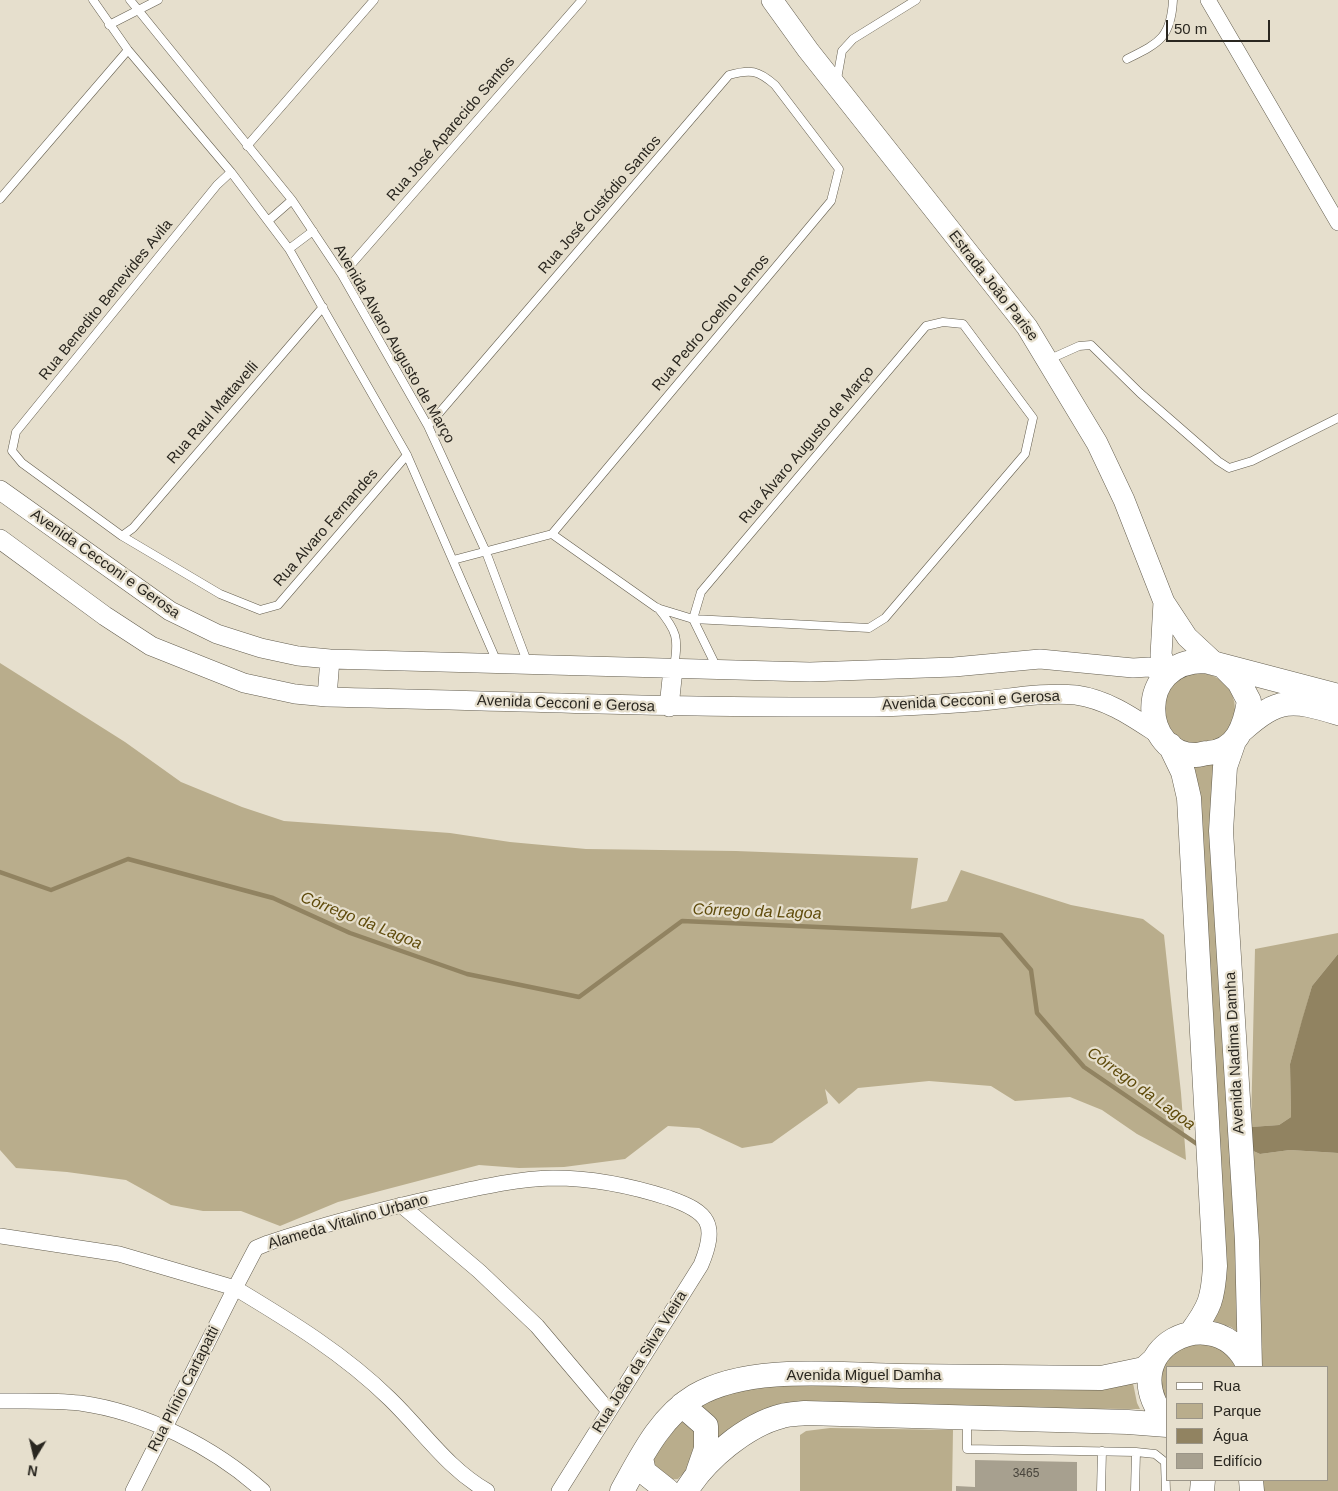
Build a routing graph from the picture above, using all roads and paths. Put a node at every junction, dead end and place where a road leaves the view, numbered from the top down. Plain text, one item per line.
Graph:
1 (93, 0) edge
2 (130, 0) edge
3 (158, 0) edge
4 (374, 0) edge
5 (582, 0) edge
6 (772, 0) edge
7 (916, 0) edge
8 (1173, 0) edge
9 (1208, 0) edge
10 (136, 10) junction
11 (109, 25) junction
12 (128, 50) junction
13 (1127, 59) dead end
14 (836, 84) junction
15 (802, 122) joint
16 (247, 146) junction
17 (231, 172) junction
18 (0, 199) edge
19 (292, 200) junction
20 (268, 221) junction
21 (1338, 222) edge
22 (313, 231) junction
23 (289, 249) junction
24 (342, 275) junction
25 (323, 307) junction
26 (1048, 360) junction
27 (1338, 418) edge
28 (428, 426) junction
29 (407, 455) junction
30 (0, 490) edge
31 (552, 534) junction
32 (122, 536) junction
33 (0, 539) edge
34 (486, 552) junction
35 (453, 560) junction
36 (1164, 602) junction
37 (658, 608) junction
38 (693, 619) junction
39 (330, 659) junction
40 (498, 664) junction
41 (1159, 665) junction
42 (528, 666) junction
43 (1220, 666) junction
44 (673, 669) junction
45 (719, 671) junction
46 (1338, 696) edge
47 (327, 697) junction
48 (669, 707) junction
49 (1338, 713) edge
50 (1238, 735) junction
51 (1167, 741) junction
52 (401, 1205) junction
53 (710, 1228) joint
54 (0, 1236) edge
55 (235, 1288) junction
56 (1191, 1333) junction
57 (1154, 1360) junction
58 (1248, 1366) edge
59 (1249, 1366) edge
60 (0, 1402) edge
61 (682, 1405) junction
62 (608, 1410) junction
63 (967, 1418) junction
64 (1166, 1421) edge
65 (1166, 1423) edge
66 (164, 1428) junction
67 (1102, 1451) junction
68 (1136, 1452) junction
69 (641, 1458) junction
70 (692, 1482) edge
71 (133, 1491) edge
72 (262, 1491) edge
73 (487, 1491) edge
74 (559, 1491) edge
75 (622, 1491) edge
76 (668, 1491) edge
77 (1101, 1491) edge
78 (1135, 1491) edge
79 (1166, 1491) edge

1 - 11 lane
2 - 10 lane, Avenida Alvaro Augusto de Março
3 - 10 lane
4 - 16 lane
5 - 24 lane, Rua José Aparecido Santos
6 - 14 main road, Estrada João Parise
7 - 14 lane
8 - 13 lane
9 - 21 street
10 - 11 lane
10 - 16 lane, Avenida Alvaro Augusto de Março
11 - 12 lane
12 - 17 lane
12 - 18 lane
14 - 26 main road, Estrada João Parise
15 - 28 lane, Rua José Custódio Santos
15 - 31 lane, Rua Pedro Coelho Lemos
16 - 19 lane, Avenida Alvaro Augusto de Março
17 - 20 lane
17 - 32 lane, Rua Benedito Benevides Avila
19 - 20 lane
19 - 22 lane, Avenida Alvaro Augusto de Março
20 - 23 lane
22 - 23 lane
22 - 24 lane, Avenida Alvaro Augusto de Março
23 - 25 lane
24 - 28 lane, Avenida Alvaro Augusto de Março
25 - 29 lane
25 - 32 lane, Rua Raul Mattavelli
26 - 27 lane
26 - 36 main road, Estrada João Parise
28 - 34 lane, Avenida Alvaro Augusto de Março
29 - 32 lane, Rua Alvaro Fernandes
29 - 35 lane
30 - 39 street, Avenida Cecconi e Gerosa
31 - 34 lane
31 - 37 lane
33 - 47 street, Avenida Cecconi e Gerosa
34 - 35 lane
34 - 42 lane, Avenida Alvaro Augusto de Março
35 - 40 lane
36 - 41 main road, Estrada João Parise
36 - 43 main road, Estrada João Parise
37 - 38 lane
37 - 44 lane
38 - 38 lane, Rua Álvaro Augusto de Março
38 - 45 lane
39 - 40 street, Avenida Cecconi e Gerosa
39 - 47 street
40 - 42 street, Avenida Cecconi e Gerosa
41 - 43 main road
41 - 45 street, Avenida Cecconi e Gerosa
41 - 51 main road
42 - 44 street, Avenida Cecconi e Gerosa
43 - 46 main road
43 - 50 main road
44 - 45 street, Avenida Cecconi e Gerosa
44 - 48 street
47 - 48 street, Avenida Cecconi e Gerosa
48 - 51 street, Avenida Cecconi e Gerosa
49 - 50 main road
50 - 51 main road
50 - 59 main road, Avenida Nadima Damha
51 - 56 main road, Avenida Nadima Damha
52 - 53 street, Alameda Vitalino Urbano
52 - 55 street, Alameda Vitalino Urbano
52 - 62 street
53 - 62 street, Rua João da Silva Vieira
54 - 55 street
55 - 66 street, Rua Plínio Cartapatti
55 - 73 street
56 - 57 main road
56 - 58 main road
57 - 61 main road, Avenida Miguel Damha
57 - 64 main road
60 - 66 street
61 - 69 main road, Avenida Miguel Damha
61 - 70 main road
62 - 74 street, Rua João da Silva Vieira
63 - 65 main road
63 - 67 lane
63 - 70 main road
66 - 71 street, Rua Plínio Cartapatti
66 - 72 street
67 - 68 lane
67 - 77 lane
68 - 78 lane
68 - 79 lane
69 - 75 main road, Avenida Miguel Damha
69 - 76 main road

